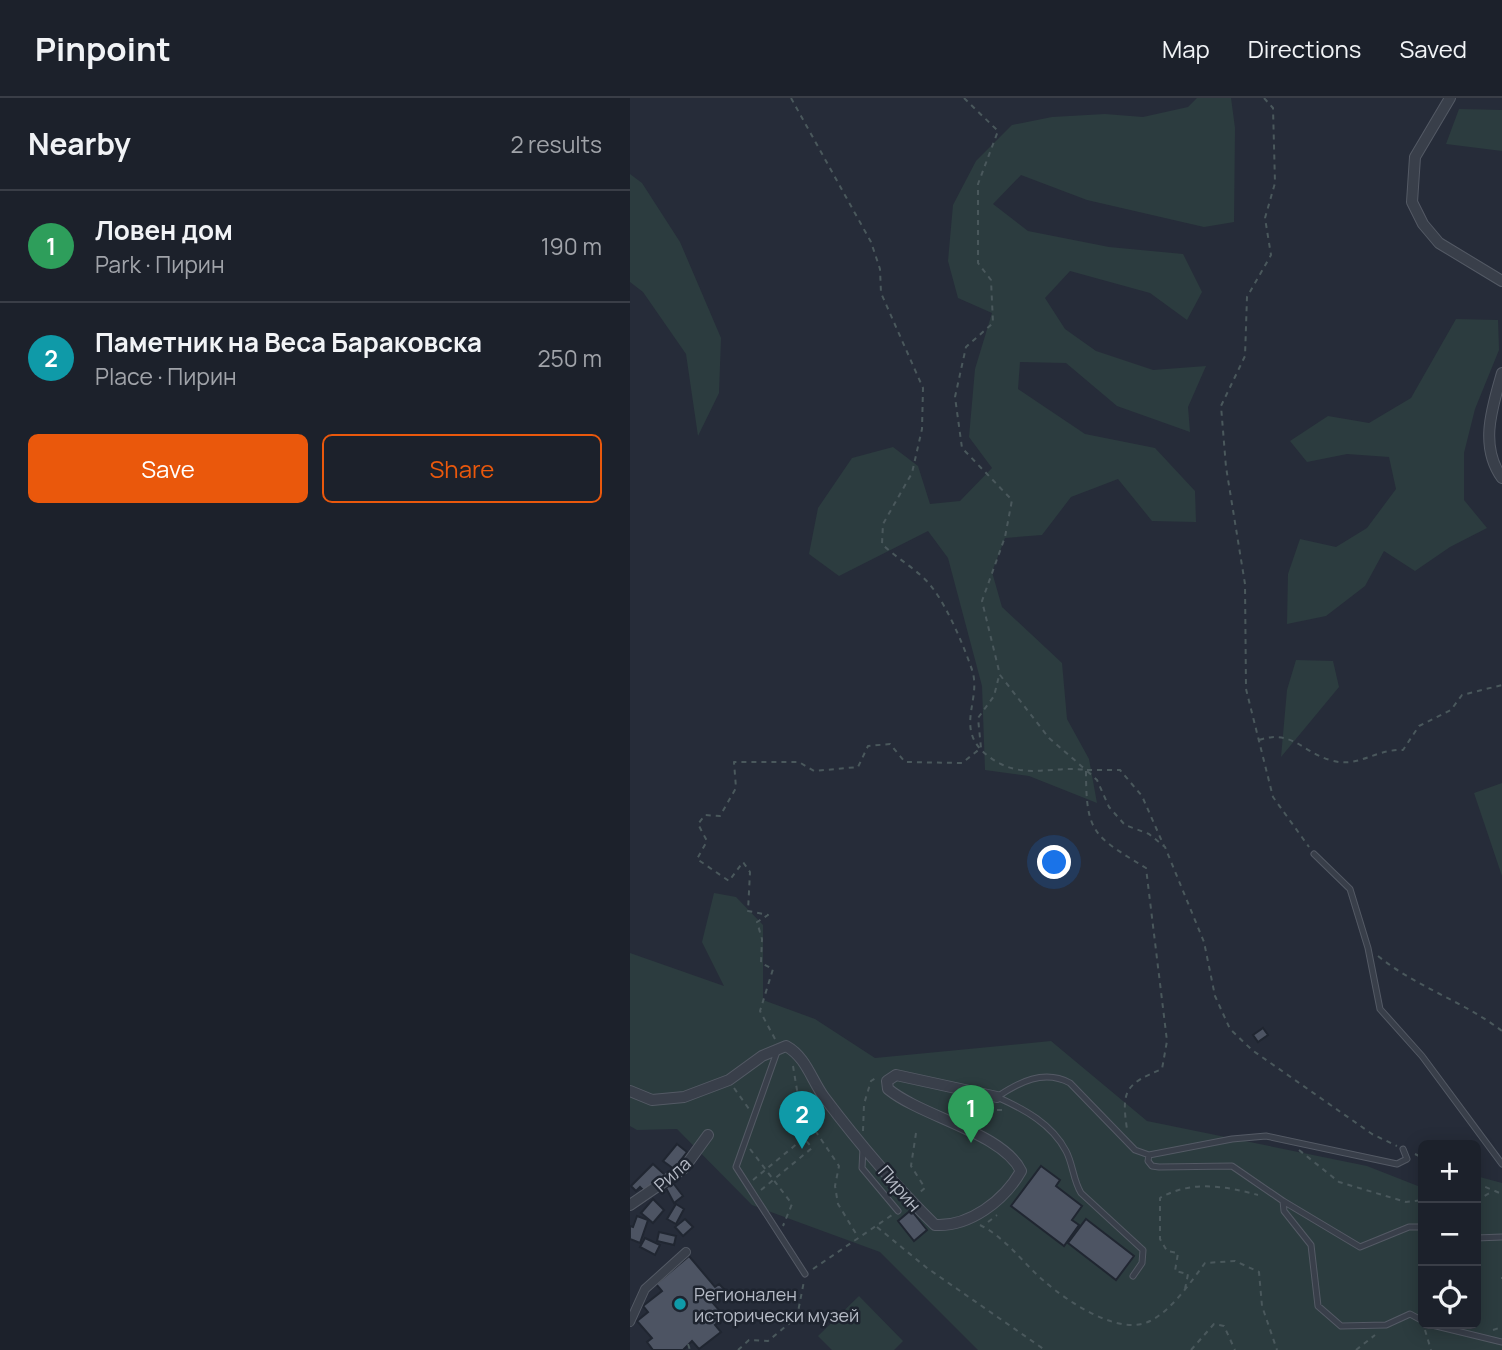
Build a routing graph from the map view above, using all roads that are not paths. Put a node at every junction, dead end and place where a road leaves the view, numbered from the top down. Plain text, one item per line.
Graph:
1 (1450, 98) edge
2 (1502, 281) edge
3 (1502, 373) edge
4 (1502, 478) edge
5 (1314, 855) road end
6 (779, 1046) junction
7 (630, 1091) edge
8 (997, 1097) junction
9 (708, 1135) dead end
10 (862, 1143) junction
11 (1403, 1149) road end
12 (1149, 1155) junction
13 (1502, 1164) edge
14 (1283, 1201) junction
15 (630, 1205) edge
16 (898, 1211) road end
17 (1418, 1227) edge
18 (1502, 1237) edge
19 (1481, 1238) edge
20 (686, 1252) dead end
21 (805, 1275) road end
22 (1133, 1276) dead end
23 (1418, 1319) edge
24 (630, 1322) edge
25 (1446, 1329) edge
26 (1502, 1342) edge

1 - 2 street
3 - 4 street
5 - 13 lane
6 - 7 street
6 - 10 street, Пирин
6 - 21 lane
8 - 10 street, Пирин
8 - 12 lane
8 - 22 lane
9 - 15 street, Рила
10 - 16 lane
11 - 12 lane
12 - 14 lane
14 - 17 lane
14 - 23 lane
18 - 19 lane
20 - 24 street
25 - 26 lane

